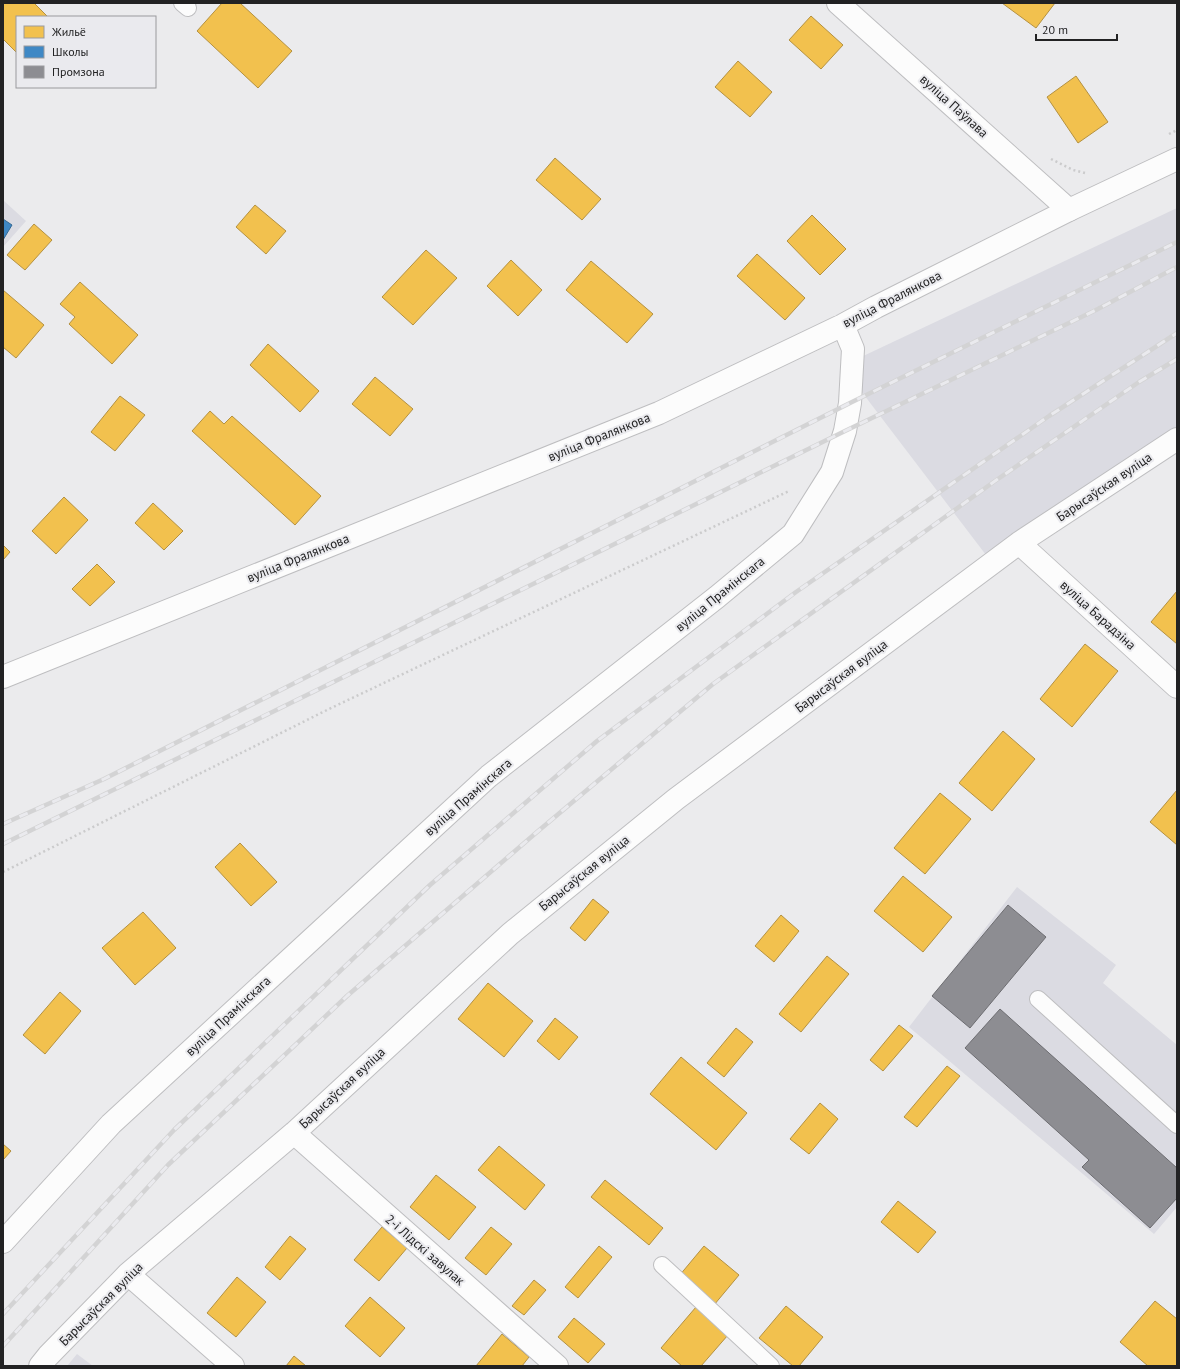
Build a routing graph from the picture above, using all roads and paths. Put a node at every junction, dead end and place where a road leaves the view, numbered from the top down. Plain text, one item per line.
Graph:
1 (838, 3) edge
2 (1177, 130) edge
3 (1165, 136) dead end
4 (1046, 156) dead end
5 (1177, 159) edge
6 (1088, 173) dead end
7 (1069, 210) junction
8 (843, 325) junction
9 (1177, 438) edge
10 (790, 491) dead end
11 (1019, 543) junction
12 (3, 676) edge
13 (1177, 687) edge
14 (3, 872) edge
15 (1038, 999) dead end
16 (1177, 1125) edge
17 (294, 1133) junction
18 (3, 1242) edge
19 (662, 1265) dead end
20 (128, 1274) junction
21 (40, 1366) edge
22 (232, 1366) edge
23 (557, 1366) edge
24 (771, 1366) edge

1 - 7 street, вуліца Паўлава
2 - 3 path
4 - 6 path
5 - 7 street, вуліца Фралянкова
7 - 8 street, вуліца Фралянкова
8 - 12 street, вуліца Фралянкова
8 - 18 street, вуліца Прамінскага
9 - 11 street, Барысаўская вуліца
10 - 14 path
11 - 13 street, вуліца Барадзіна
11 - 17 street, Барысаўская вуліца
15 - 16 lane
17 - 20 street, Барысаўская вуліца
17 - 23 street, 2-і Лідскі завулак
19 - 24 lane
20 - 21 street, Барысаўская вуліца
20 - 22 street

